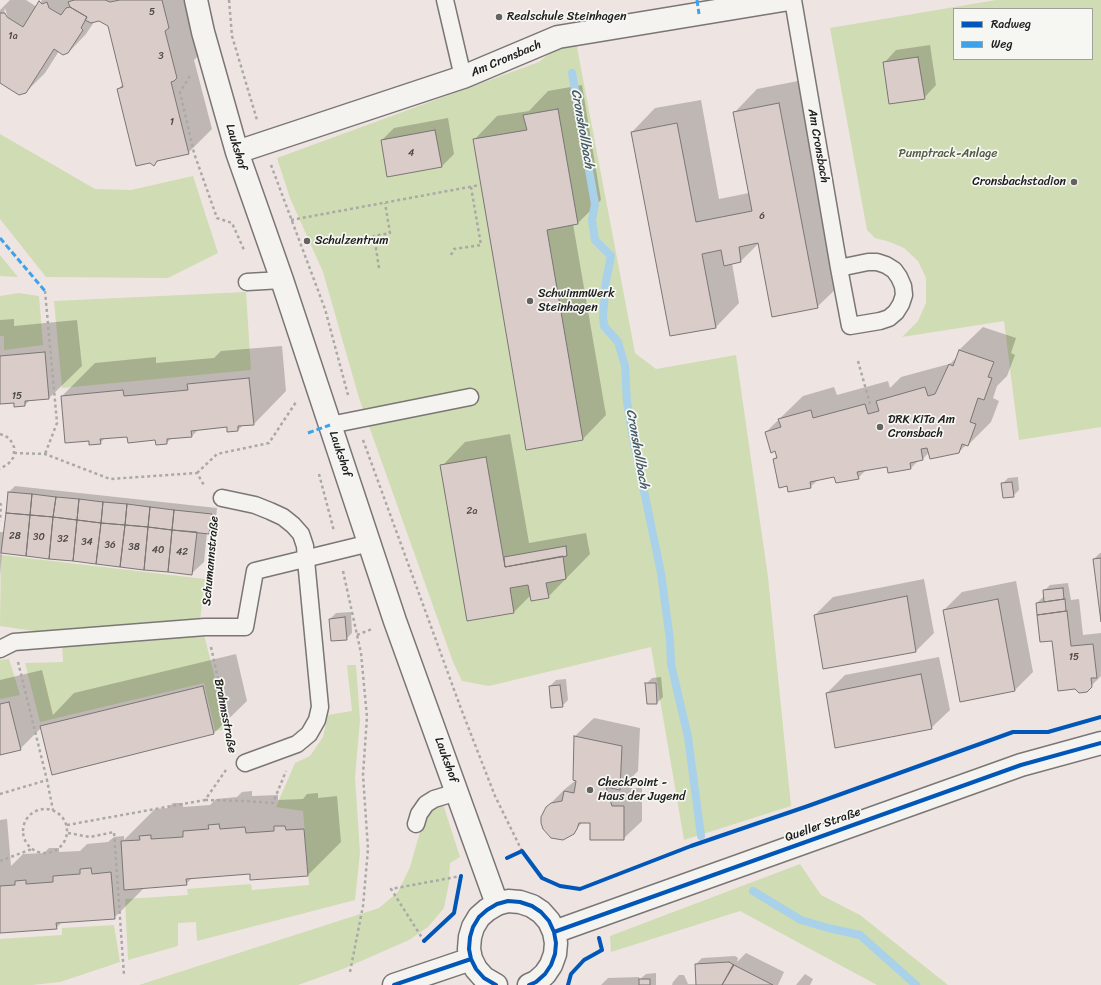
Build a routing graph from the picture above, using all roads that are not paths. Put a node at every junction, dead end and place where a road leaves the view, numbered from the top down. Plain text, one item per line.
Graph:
1 (196, 0) edge
2 (445, 0) edge
3 (783, 0) edge
4 (792, 0) edge
5 (463, 77) junction
6 (237, 152) junction
7 (839, 268) junction
8 (282, 280) junction
9 (253, 282) road end
10 (470, 397) dead end
11 (330, 425) junction
12 (215, 495) road end
13 (370, 543) junction
14 (306, 560) junction
15 (7, 646) edge
16 (1101, 743) edge
17 (245, 763) dead end
18 (457, 792) junction
19 (416, 824) dead end
20 (497, 904) junction
21 (554, 932) junction
22 (471, 959) junction
23 (394, 985) edge
24 (496, 985) edge
25 (529, 985) edge

1 - 6 street, Laukshof
2 - 5 lane
3 - 5 street, Am Cronsbach
4 - 7 lane, Am Cronsbach
5 - 6 street, Am Cronsbach
6 - 8 street, Laukshof
7 - 7 lane, Am Cronsbach
8 - 9 lane
8 - 11 street, Laukshof
10 - 11 lane
11 - 13 street, Laukshof
12 - 14 lane, Schumannstraße
13 - 14 lane
13 - 18 street, Laukshof
14 - 15 lane
14 - 17 lane, Brahmsstraße
16 - 21 street, Queller Straße
18 - 19 lane
18 - 20 street, Laukshof
20 - 21 street
20 - 22 street
21 - 25 street
22 - 23 street
22 - 24 street

